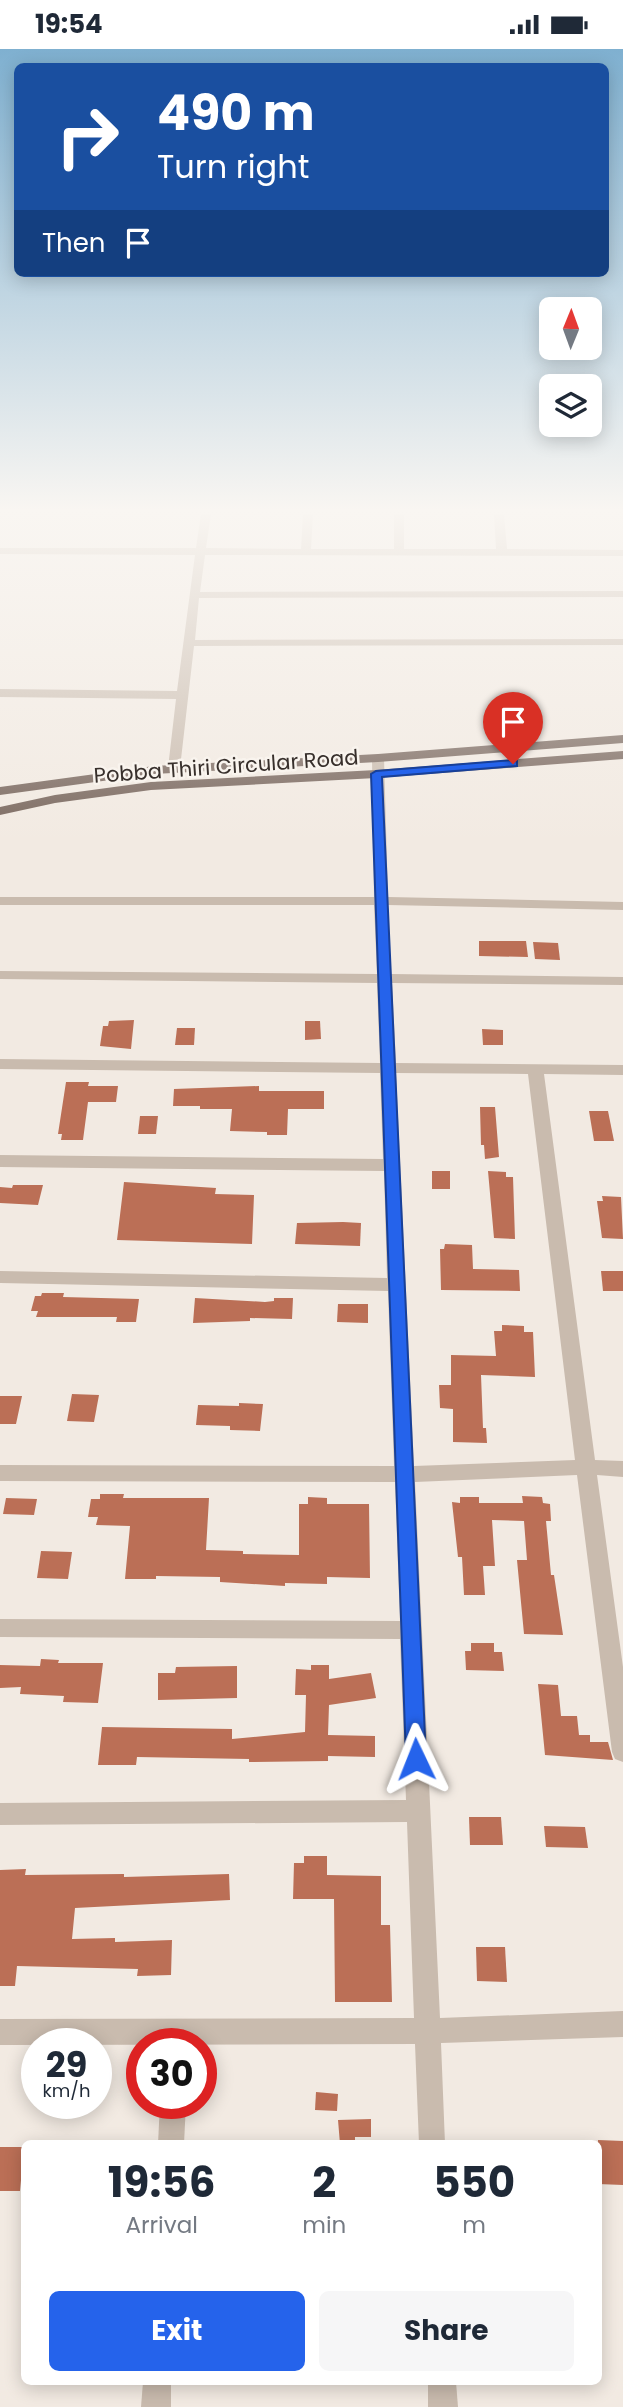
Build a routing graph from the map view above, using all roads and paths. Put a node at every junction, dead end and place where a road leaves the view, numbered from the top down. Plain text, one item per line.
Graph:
1 (190, 624) edge
2 (188, 642) junction
3 (623, 642) edge
4 (0, 693) edge
5 (181, 695) junction
6 (623, 739) edge
7 (623, 755) edge
8 (377, 766) junction
9 (174, 768) junction
10 (0, 791) edge
11 (0, 811) edge
12 (0, 901) edge
13 (381, 901) junction
14 (623, 906) edge
15 (0, 975) edge
16 (384, 980) junction
17 (623, 981) edge
18 (0, 1064) edge
19 (388, 1068) junction
20 (536, 1070) junction
21 (623, 1070) edge
22 (0, 1161) edge
23 (391, 1165) junction
24 (0, 1277) edge
25 (397, 1285) junction
26 (587, 1467) junction
27 (623, 1469) edge
28 (0, 1473) edge
29 (404, 1473) junction
30 (0, 1628) edge
31 (411, 1630) junction
32 (623, 1752) edge
33 (418, 1811) junction
34 (0, 1814) edge
35 (623, 2024) edge
36 (427, 2031) junction
37 (0, 2032) edge
38 (126, 2036) edge
39 (217, 2037) edge
40 (172, 2119) edge
41 (171, 2140) edge
42 (432, 2140) edge
43 (158, 2385) edge
44 (442, 2385) edge
45 (156, 2407) edge
46 (443, 2407) edge

1 - 2 street
2 - 3 street
2 - 5 street
4 - 5 street
5 - 9 street
6 - 8 main road, Pobba Thiri Circular Road
7 - 8 main road, Pobba Thiri Circular Road
8 - 9 main road, Pobba Thiri Circular Road
8 - 11 main road, Pobba Thiri Circular Road
8 - 13 street
9 - 10 main road, Pobba Thiri Circular Road
12 - 13 street
13 - 14 street
13 - 16 street
15 - 16 street
16 - 17 street
16 - 19 street
18 - 19 street
19 - 20 street
19 - 23 street
20 - 21 street
20 - 26 street
22 - 23 street
23 - 25 street
24 - 25 street
25 - 29 street
26 - 27 street
26 - 29 street
26 - 32 street
28 - 29 street
29 - 31 street
30 - 31 street
31 - 33 street
33 - 34 street
33 - 36 street
35 - 36 street
36 - 39 street
36 - 42 street
37 - 38 street
40 - 41 street
43 - 45 street
44 - 46 street

